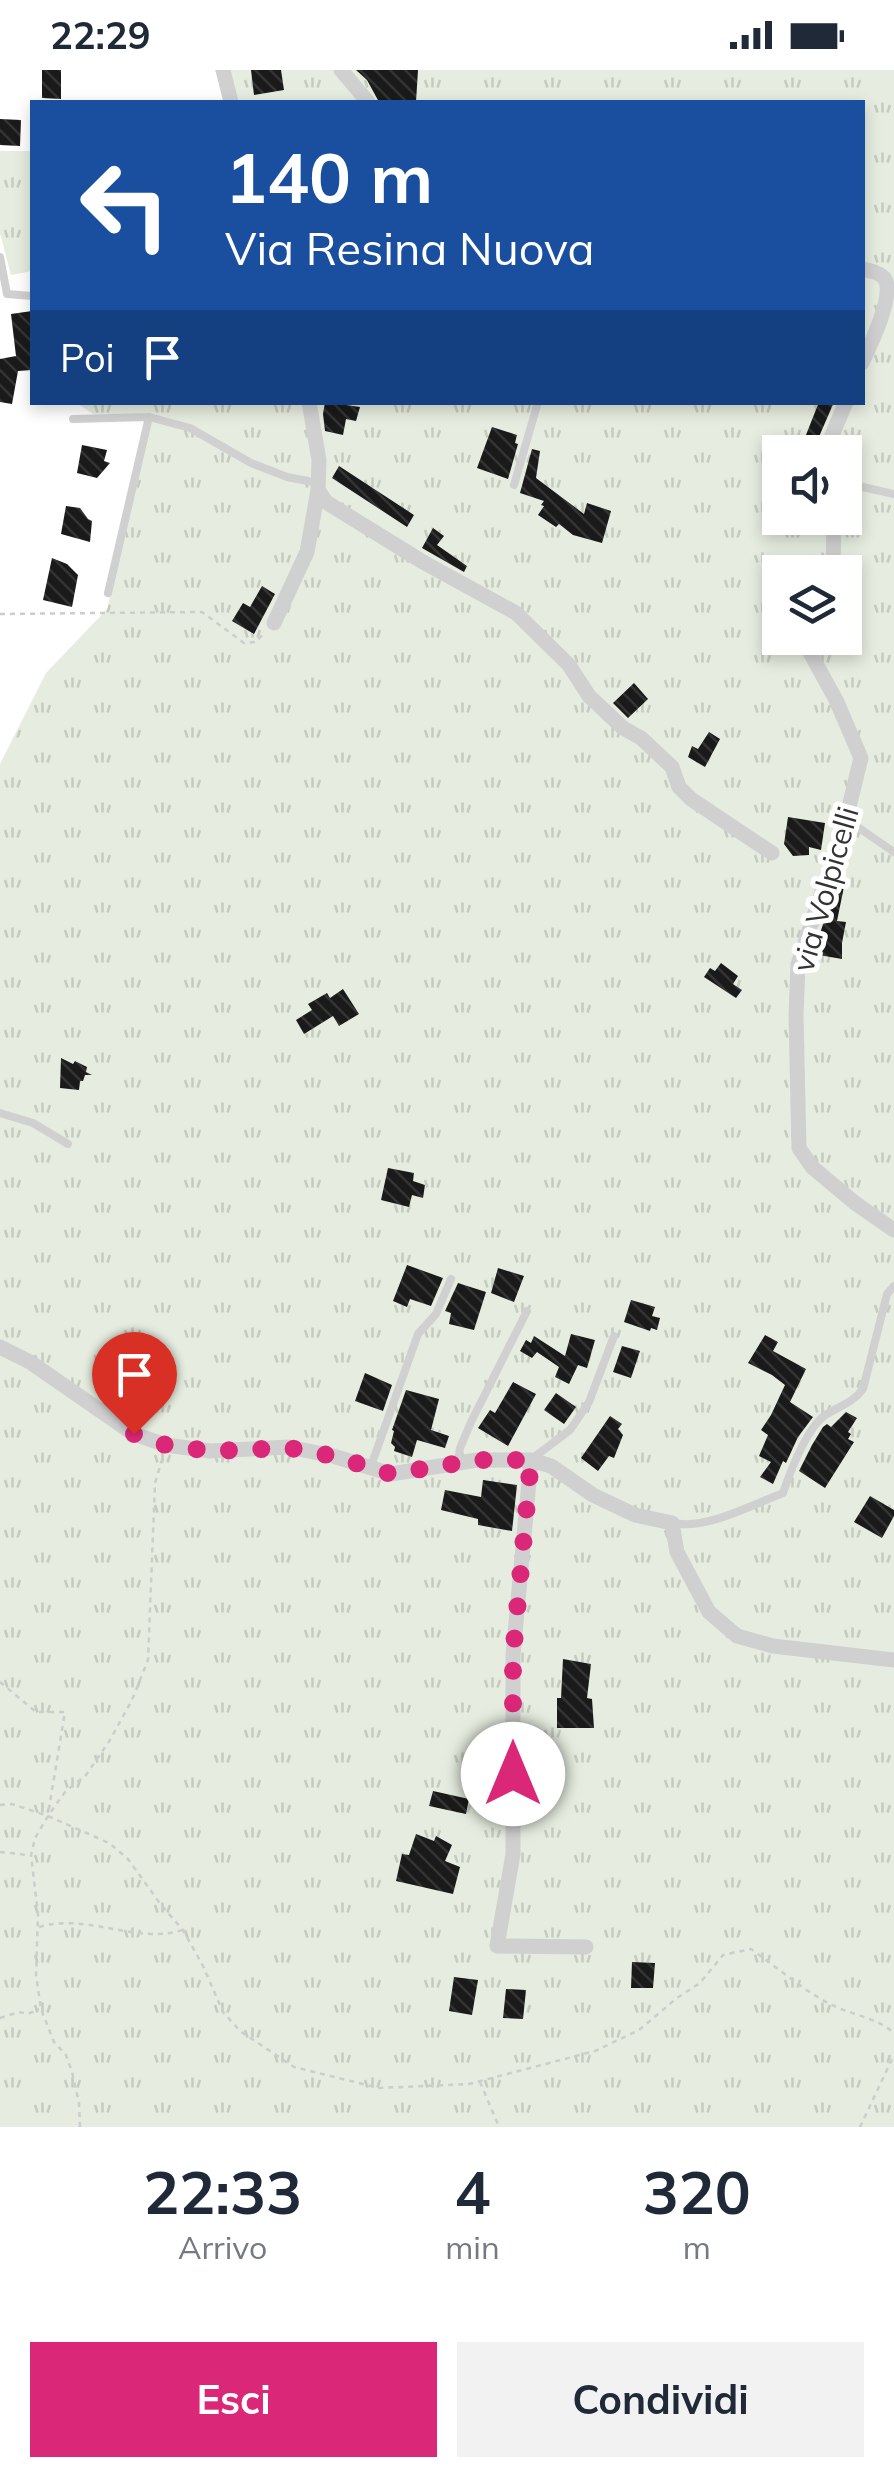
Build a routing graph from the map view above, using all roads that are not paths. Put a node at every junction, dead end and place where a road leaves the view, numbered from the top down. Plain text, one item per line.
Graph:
1 (223, 70) edge
2 (341, 70) edge
3 (230, 100) edge
4 (366, 100) edge
5 (0, 257) edge
6 (865, 270) edge
7 (30, 296) edge
8 (865, 356) edge
9 (310, 405) edge
10 (537, 405) edge
11 (845, 405) edge
12 (148, 417) junction
13 (73, 419) dead end
14 (832, 435) edge
15 (514, 485) dead end
16 (862, 487) edge
17 (321, 492) junction
18 (894, 494) edge
19 (108, 593) dead end
20 (274, 622) road end
21 (811, 655) edge
22 (846, 819) junction
23 (772, 852) dead end
24 (894, 852) edge
25 (0, 1112) edge
26 (68, 1144) dead end
27 (894, 1230) edge
28 (451, 1279) dead end
29 (894, 1286) edge
30 (527, 1311) dead end
31 (614, 1336) dead end
32 (0, 1347) edge
33 (531, 1460) junction
34 (458, 1464) junction
35 (370, 1468) junction
36 (672, 1523) junction
37 (894, 1660) edge
38 (586, 1947) dead end

1 - 3 street
2 - 4 street
5 - 7 lane
6 - 8 street
9 - 17 street
10 - 15 lane
11 - 14 street
12 - 13 lane
12 - 17 lane
12 - 19 lane
16 - 18 lane
17 - 20 street
17 - 23 street
21 - 22 street, via Volpicelli
22 - 24 lane
22 - 27 street, via Volpicelli
25 - 26 lane
28 - 35 lane
29 - 36 lane
30 - 34 lane
31 - 33 lane
32 - 35 street
33 - 34 street
33 - 36 street
33 - 38 street
34 - 35 street
36 - 37 street

